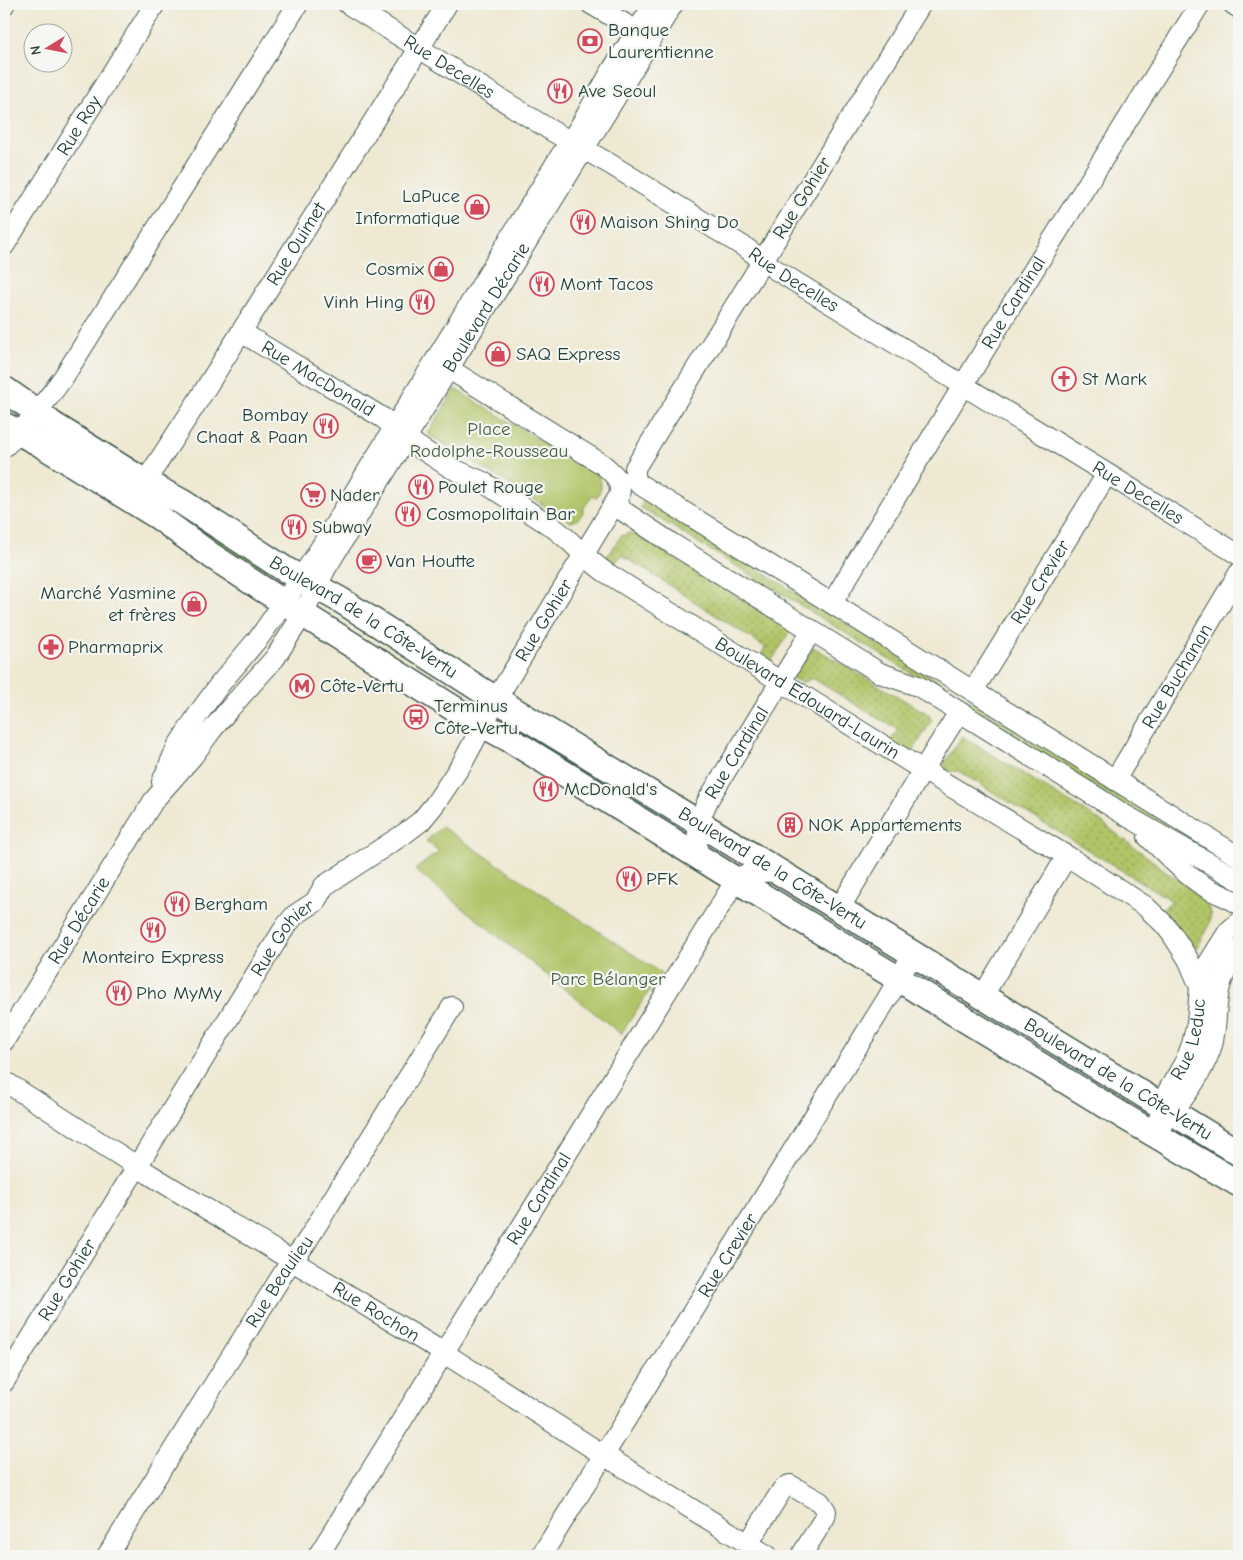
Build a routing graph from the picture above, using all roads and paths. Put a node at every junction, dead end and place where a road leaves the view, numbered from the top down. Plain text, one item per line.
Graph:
1 (155, 4) edge
2 (298, 4) edge
3 (348, 4) edge
4 (447, 4) edge
5 (591, 4) edge
6 (654, 4) edge
7 (673, 4) edge
8 (921, 4) edge
9 (1200, 4) edge
10 (1233, 4) edge
11 (1239, 8) edge
12 (637, 31) junction
13 (420, 48) junction
14 (577, 145) junction
15 (4, 246) edge
16 (762, 260) junction
17 (242, 332) junction
18 (449, 369) junction
19 (964, 386) junction
20 (4, 389) edge
21 (38, 412) junction
22 (400, 432) junction
23 (9, 435) edge
24 (1107, 474) junction
25 (145, 482) junction
26 (614, 505) junction
27 (1239, 555) edge
28 (584, 556) junction
29 (1239, 573) edge
30 (308, 582) junction
31 (832, 603) junction
32 (293, 608) junction
33 (812, 630) junction
34 (780, 681) junction
35 (973, 690) junction
36 (497, 698) junction
37 (959, 712) junction
38 (483, 725) junction
39 (922, 770) junction
40 (1115, 780) junction
41 (1125, 816) junction
42 (699, 822) junction
43 (697, 855) junction
44 (1067, 856) junction
45 (1239, 857) edge
46 (779, 872) junction
47 (736, 880) junction
48 (1239, 880) edge
49 (1211, 890) junction
50 (1239, 904) edge
51 (839, 909) junction
52 (1233, 927) edge
53 (1239, 949) edge
54 (913, 954) junction
55 (899, 979) junction
56 (1200, 987) junction
57 (982, 997) junction
58 (452, 1007) dead end
59 (4, 1040) edge
60 (4, 1081) edge
61 (1167, 1110) junction
62 (1154, 1134) junction
63 (1239, 1153) edge
64 (137, 1166) junction
65 (1239, 1184) edge
66 (293, 1260) junction
67 (444, 1352) junction
68 (4, 1382) edge
69 (604, 1455) junction
70 (748, 1544) junction
71 (107, 1556) edge
72 (318, 1556) edge
73 (541, 1556) edge
74 (768, 1556) edge
75 (801, 1556) edge

1 - 15 street, Rue Roy
2 - 21 street
3 - 13 street, Rue Decelles
4 - 13 street, Rue Ouimet
5 - 12 street
6 - 12 street, Boulevard Décarie
7 - 14 street, Boulevard Décarie
8 - 16 street, Rue Gohier
9 - 19 street, Rue Cardinal
10 - 11 street
12 - 14 street, Boulevard Décarie
13 - 14 street, Rue Decelles
13 - 17 street, Rue Ouimet
14 - 16 street, Rue Decelles
14 - 18 street, Boulevard Décarie
14 - 22 street, Boulevard Décarie
16 - 19 street, Rue Decelles
16 - 31 street, Rue Gohier
17 - 22 street, Rue MacDonald
17 - 25 street, Rue Ouimet
18 - 22 street, Boulevard Décarie
18 - 26 street
19 - 24 street, Rue Decelles
19 - 31 street, Rue Cardinal
20 - 21 main road, Boulevard de la Côte-Vertu
21 - 23 street
21 - 25 main road, Boulevard de la Côte-Vertu
22 - 28 street, Boulevard Edouard-Laurin
22 - 30 street, Boulevard Décarie
23 - 32 main road, Boulevard de la Côte-Vertu
24 - 27 street, Rue Decelles
24 - 35 street, Rue Crevier
25 - 30 main road, Boulevard de la Côte-Vertu
26 - 28 street, Rue Gohier
26 - 33 street
28 - 34 street, Boulevard Edouard-Laurin
28 - 36 street, Rue Gohier
29 - 40 street, Rue Buchanan
30 - 32 street, Boulevard Décarie
30 - 36 main road, Boulevard de la Côte-Vertu
31 - 35 street
32 - 38 main road, Boulevard de la Côte-Vertu
32 - 59 street, Rue Décarie
33 - 34 street, Rue Cardinal
33 - 37 street
34 - 39 street, Boulevard Edouard-Laurin
34 - 42 street, Rue Cardinal
35 - 40 street
36 - 38 street, Rue Gohier
36 - 42 main road, Boulevard de la Côte-Vertu
37 - 39 street
37 - 41 street
38 - 43 main road, Boulevard de la Côte-Vertu
38 - 64 street, Rue Gohier
39 - 44 street, Boulevard Edouard-Laurin
39 - 51 street
40 - 45 street
41 - 48 street
41 - 49 street
42 - 43 street, Rue Cardinal
42 - 46 main road, Boulevard de la Côte-Vertu
43 - 47 main road, Boulevard de la Côte-Vertu
44 - 56 street, Boulevard Edouard-Laurin
44 - 57 street
46 - 47 street
46 - 51 main road, Boulevard de la Côte-Vertu
47 - 55 main road, Boulevard de la Côte-Vertu
47 - 67 street, Rue Cardinal
49 - 50 street
49 - 52 street
51 - 54 main road, Boulevard de la Côte-Vertu
52 - 56 street, Rue Leduc
53 - 61 street, Rue Leduc
54 - 55 street, Rue Crevier
54 - 57 main road, Boulevard de la Côte-Vertu
55 - 62 main road, Boulevard de la Côte-Vertu
55 - 69 street, Rue Crevier
56 - 61 street, Rue Leduc
57 - 61 main road, Boulevard de la Côte-Vertu
58 - 66 street, Rue Beaulieu
60 - 64 street, Rue Rochon
61 - 62 street, Rue Leduc
61 - 63 main road, Boulevard de la Côte-Vertu
62 - 65 main road, Boulevard de la Côte-Vertu
64 - 66 street, Rue Rochon
64 - 68 street, Rue Gohier
66 - 67 street, Rue Rochon
66 - 71 street, Rue Beaulieu
67 - 69 street, Rue Rochon
67 - 72 street, Rue Cardinal
69 - 70 street, Rue Rochon
69 - 73 street, Rue Crevier
70 - 74 street, Rue Rochon
70 - 75 street

